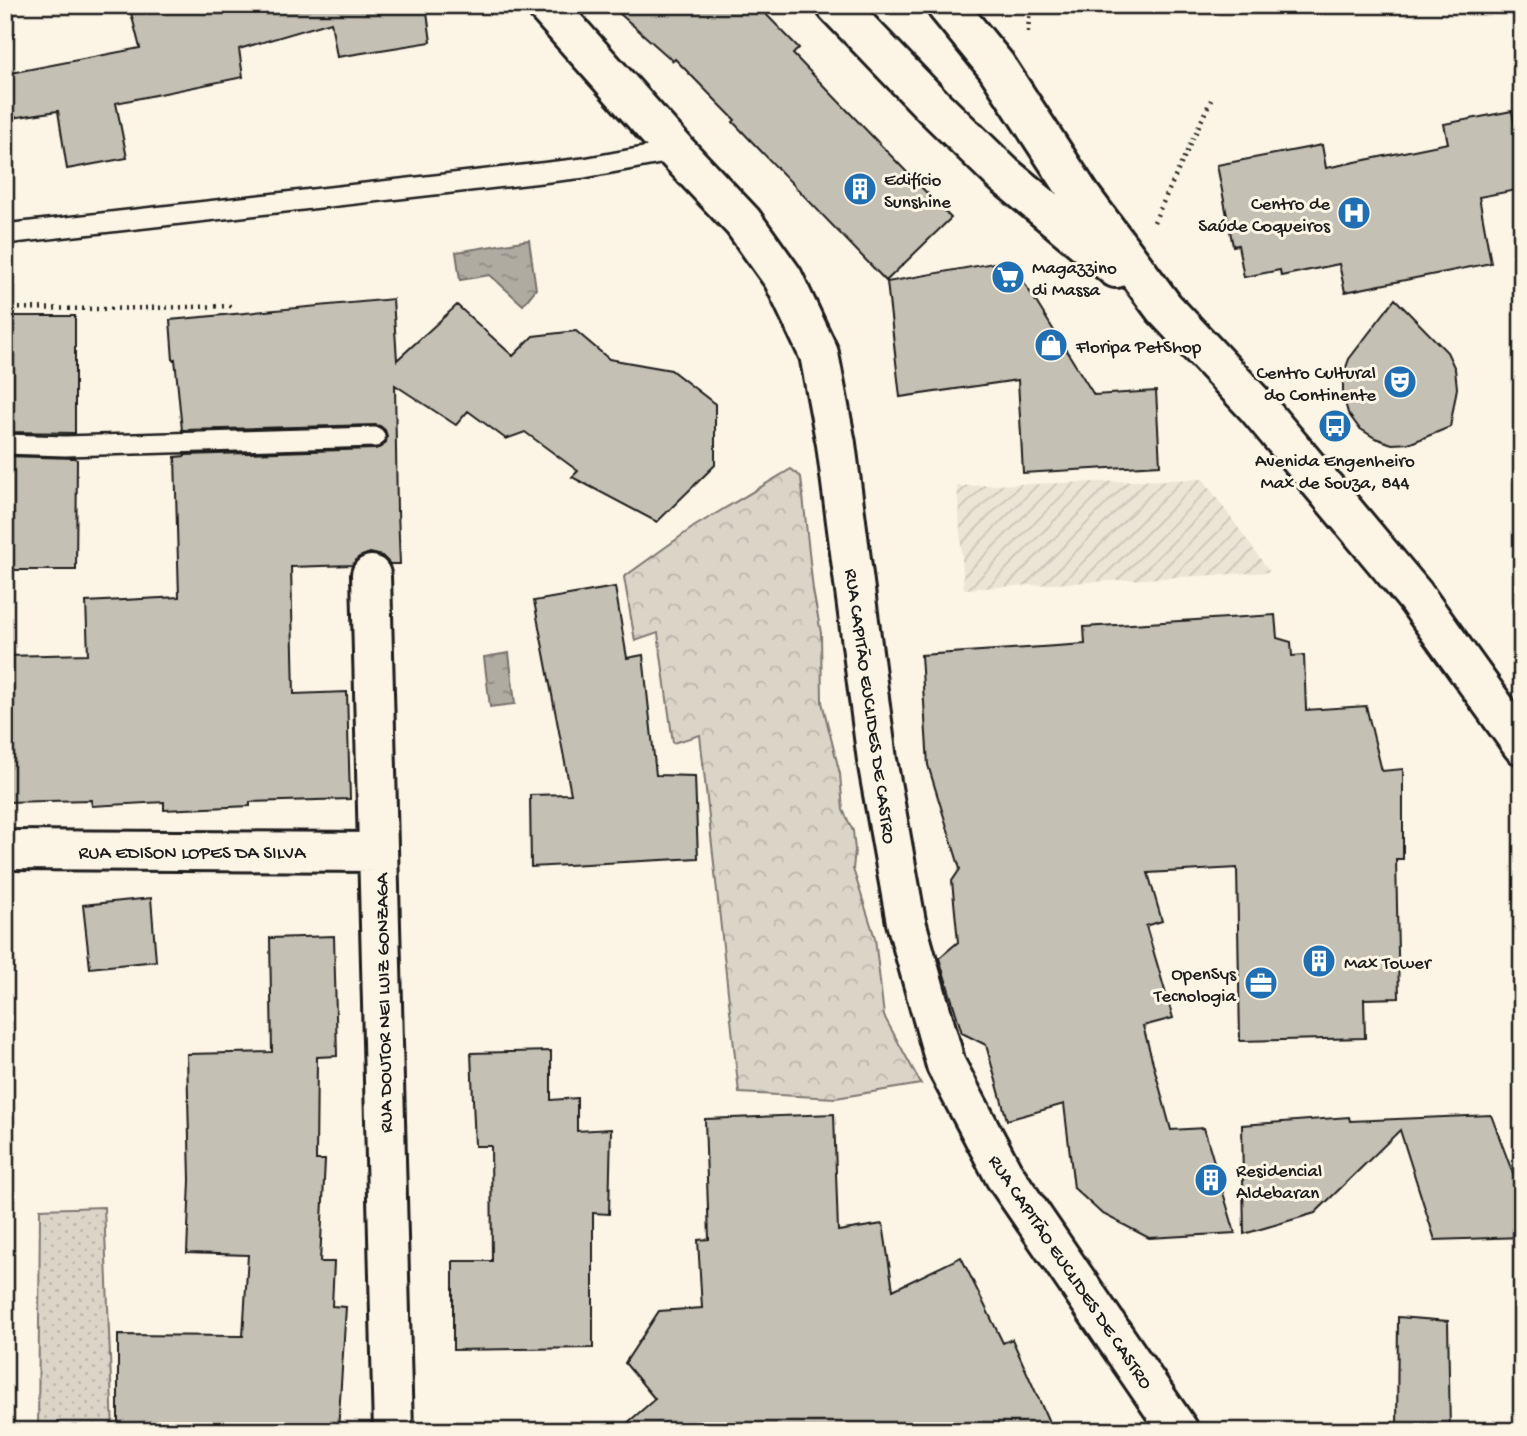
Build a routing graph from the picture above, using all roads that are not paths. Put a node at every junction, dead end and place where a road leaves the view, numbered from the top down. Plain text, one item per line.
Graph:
1 (546, 5) edge
2 (835, 5) edge
3 (946, 5) edge
4 (676, 151) junction
5 (5, 233) edge
6 (1164, 308) junction
7 (374, 437) dead end
8 (5, 444) edge
9 (371, 575) dead end
10 (1522, 745) edge
11 (5, 850) edge
12 (378, 852) junction
13 (393, 1431) edge
14 (1179, 1431) edge

1 - 4 street, RUA CAPITÃO EUCLIDES DE CASTRO
2 - 6 street
3 - 6 street
4 - 5 lane
4 - 14 street, RUA CAPITÃO EUCLIDES DE CASTRO
6 - 10 street
7 - 8 lane
9 - 12 street, RUA DOUTOR NEI LUIZ GONZAGA
11 - 12 street, RUA EDISON LOPES DA SILVA
12 - 13 street, RUA DOUTOR NEI LUIZ GONZAGA

